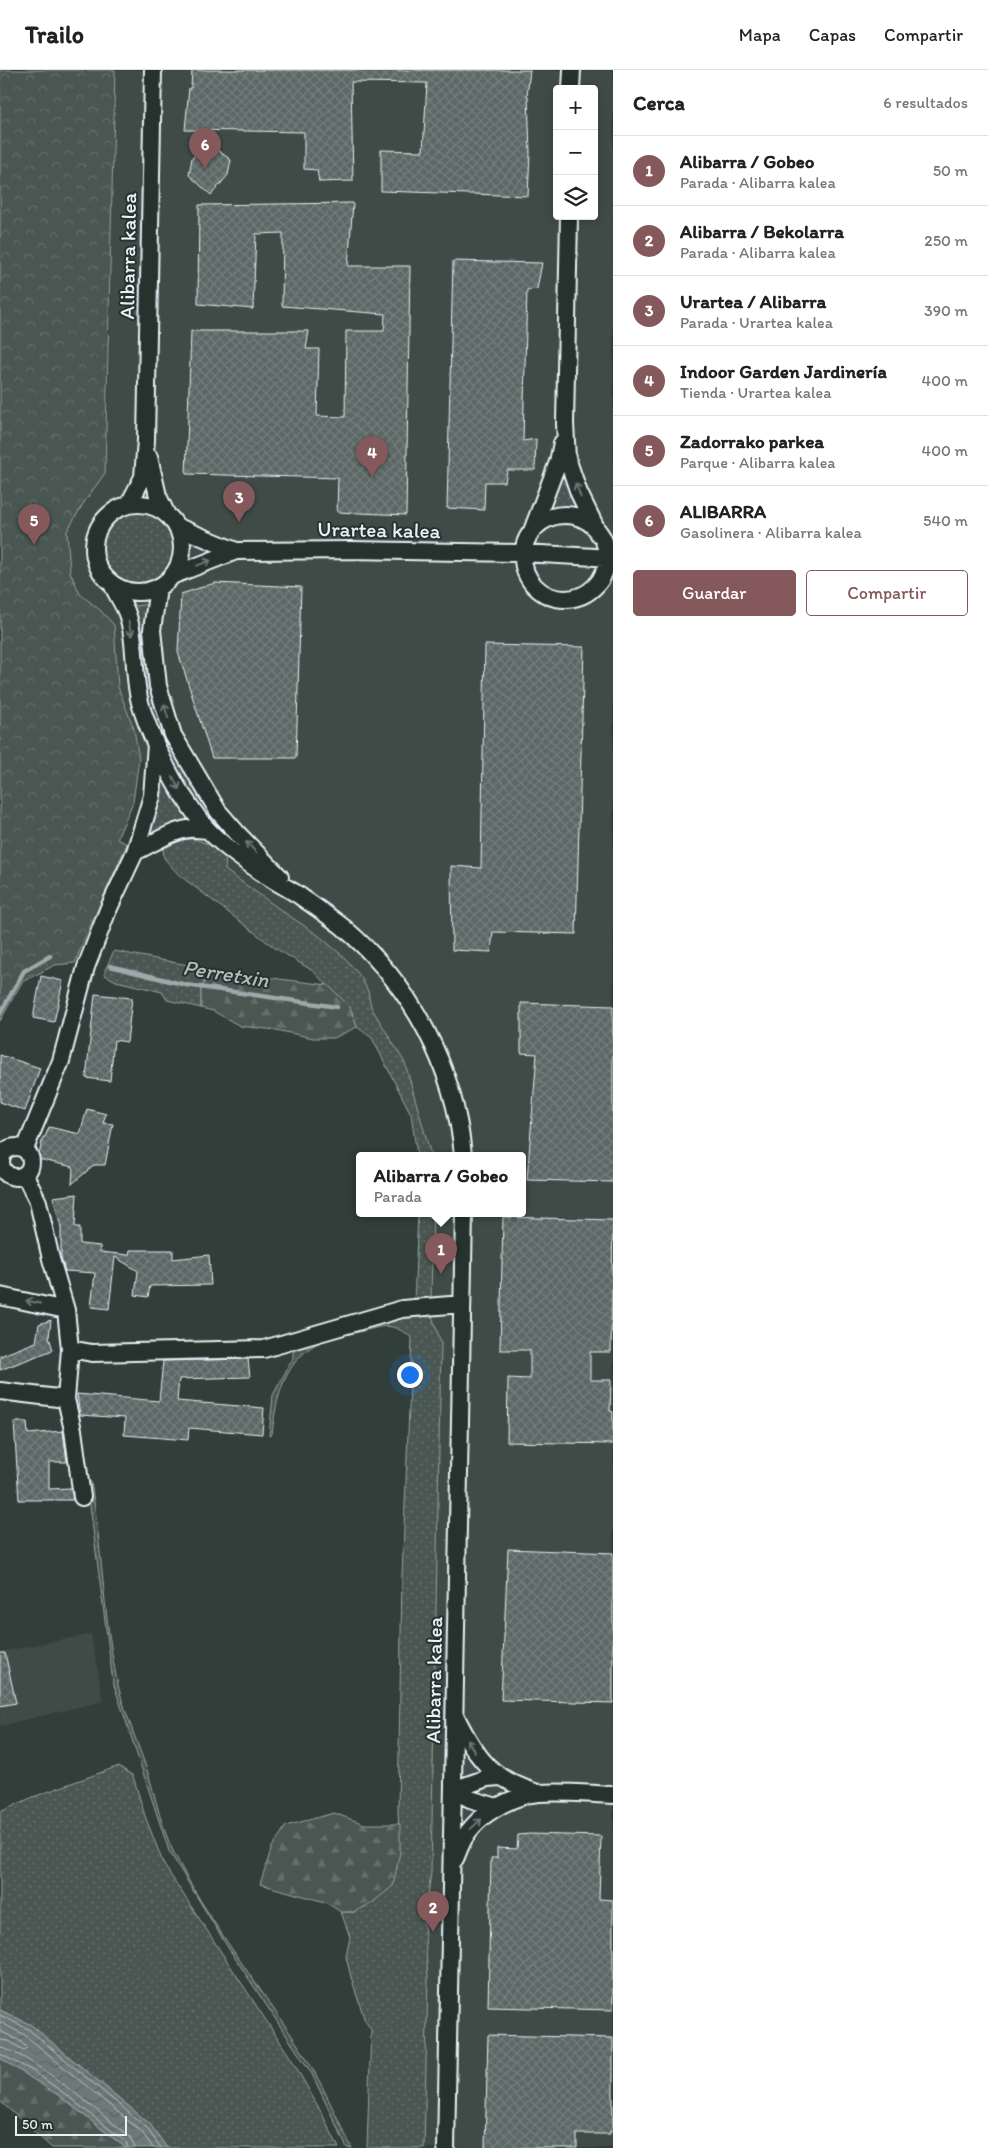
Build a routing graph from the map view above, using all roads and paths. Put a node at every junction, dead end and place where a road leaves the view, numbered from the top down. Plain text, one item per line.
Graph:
1 (153, 70) edge
2 (572, 70) edge
3 (571, 85) edge
4 (569, 220) edge
5 (565, 424) junction
6 (146, 443) junction
7 (129, 504) junction
8 (166, 513) junction
9 (178, 527) junction
10 (531, 532) junction
11 (599, 534) junction
12 (236, 552) junction
13 (523, 553) junction
14 (610, 557) edge
15 (174, 575) junction
16 (112, 584) junction
17 (158, 588) junction
18 (156, 745) junction
19 (208, 830) junction
20 (136, 852) junction
21 (297, 894) junction
22 (25, 1150) junction
23 (463, 1152) edge
24 (1, 1166) edge
25 (25, 1175) junction
26 (464, 1217) edge
27 (0, 1296) edge
28 (462, 1304) junction
29 (66, 1310) junction
30 (70, 1349) junction
31 (0, 1391) edge
32 (66, 1399) junction
33 (82, 1496) dead end
34 (455, 1715) junction
35 (500, 1777) junction
36 (453, 1790) junction
37 (538, 1793) junction
38 (613, 1795) edge
39 (497, 1807) junction
40 (452, 1866) junction
41 (446, 2148) edge

1 - 6 street, Alibarra kalea
2 - 3 street
4 - 5 street
5 - 10 street
11 -> 5 street
6 - 7 street, Alibarra kalea
6 - 8 street, Alibarra kalea
7 - 8 street
7 - 16 street
8 - 9 street
9 - 12 street, Urartea kalea
9 - 15 street
10 - 11 street
10 - 13 street
11 - 14 street
12 - 13 street, Urartea kalea
15 -> 12 street, Urartea kalea
13 - 14 street, Urartea kalea
13 - 14 street
15 - 17 street
16 - 17 street
16 -> 18 street
21 -> 17 street
18 -> 19 street
18 - 20 street
19 - 20 street
19 - 21 street
20 - 22 street
21 - 23 street
22 - 24 street
22 - 25 street
24 - 25 street
25 - 29 street
26 - 28 street, Alibarra kalea
29 -> 27 street
28 - 30 street
28 - 34 street, Alibarra kalea
29 - 30 street
30 - 32 street
31 - 32 street
32 - 33 street
35 -> 34 street
34 - 36 street, Alibarra kalea
35 - 36 street
35 - 37 street
36 - 39 street
36 - 40 street, Alibarra kalea
37 - 38 street
37 - 39 street
40 -> 39 street
40 - 41 street, Alibarra kalea

